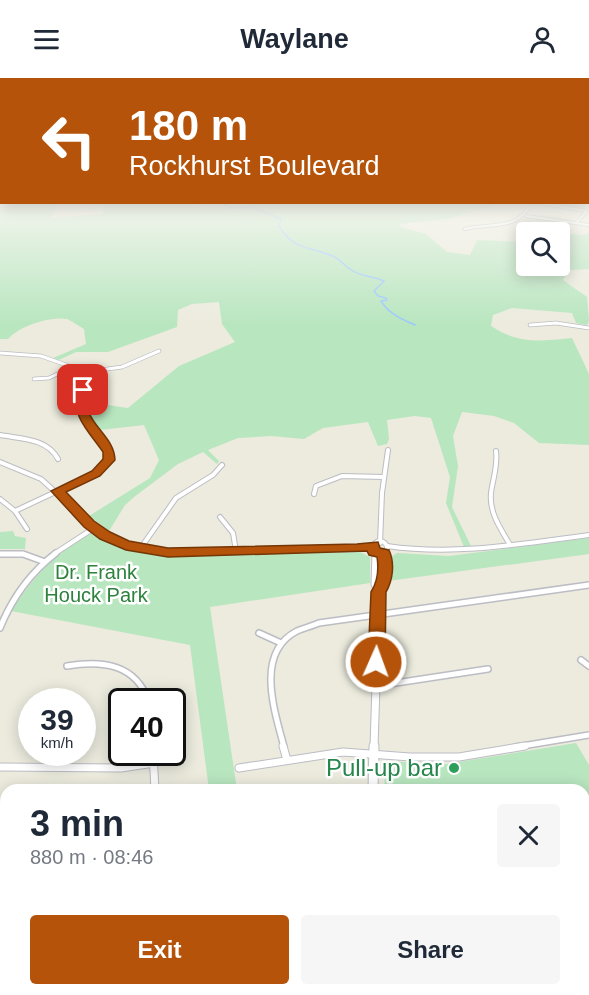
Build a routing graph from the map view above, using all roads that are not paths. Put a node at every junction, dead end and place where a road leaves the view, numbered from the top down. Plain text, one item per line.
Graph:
1 (530, 326) dead end
2 (589, 328) edge
3 (159, 351) dead end
4 (0, 353) edge
5 (72, 367) junction
6 (93, 371) junction
7 (34, 379) dead end
8 (0, 435) edge
9 (388, 450) dead end
10 (496, 451) dead end
11 (58, 459) dead end
12 (0, 462) edge
13 (222, 465) dead end
14 (384, 477) junction
15 (57, 491) junction
16 (315, 494) dead end
17 (0, 499) edge
18 (15, 511) junction
19 (220, 517) dead end
20 (94, 528) junction
21 (27, 529) dead end
22 (589, 534) edge
23 (380, 543) junction
24 (510, 545) junction
25 (140, 549) junction
26 (374, 550) junction
27 (236, 551) junction
28 (386, 551) junction
29 (0, 554) edge
30 (45, 562) junction
31 (588, 587) edge
32 (379, 592) junction
33 (507, 597) junction
34 (512, 604) dead end
35 (378, 615) junction
36 (0, 628) edge
37 (259, 633) dead end
38 (281, 643) junction
39 (581, 660) dead end
40 (68, 666) dead end
41 (589, 666) edge
42 (488, 669) dead end
43 (376, 686) junction
44 (144, 688) edge
45 (589, 735) edge
46 (374, 754) junction
47 (287, 760) junction
48 (134, 766) edge
49 (154, 766) edge
50 (0, 767) edge
51 (239, 768) dead end
52 (155, 784) edge
53 (373, 784) edge

1 - 2 street
3 - 6 street
4 - 5 street
5 - 6 street
5 - 7 street
6 - 15 street
8 - 11 street
9 - 14 street
10 - 24 street
12 - 15 street
13 - 25 street
14 - 16 street
14 - 23 street
15 - 18 street
15 - 20 street
17 - 18 street
18 - 21 street
19 - 27 street
20 - 25 street
20 - 30 street
22 - 24 street
23 - 26 street
23 - 28 street
24 - 28 street
25 - 27 street
26 - 27 street
26 - 28 street
26 - 32 street
28 - 32 street
29 - 30 street
30 - 36 street
31 - 33 street
32 - 35 street
33 - 34 street
33 - 35 street
35 - 38 street
35 - 43 street
37 - 38 street
38 - 47 street
39 - 41 street
40 - 44 street
42 - 43 street
43 - 46 street
45 - 46 street
46 - 47 street
46 - 53 street
47 - 51 street
48 - 50 street
49 - 52 street

